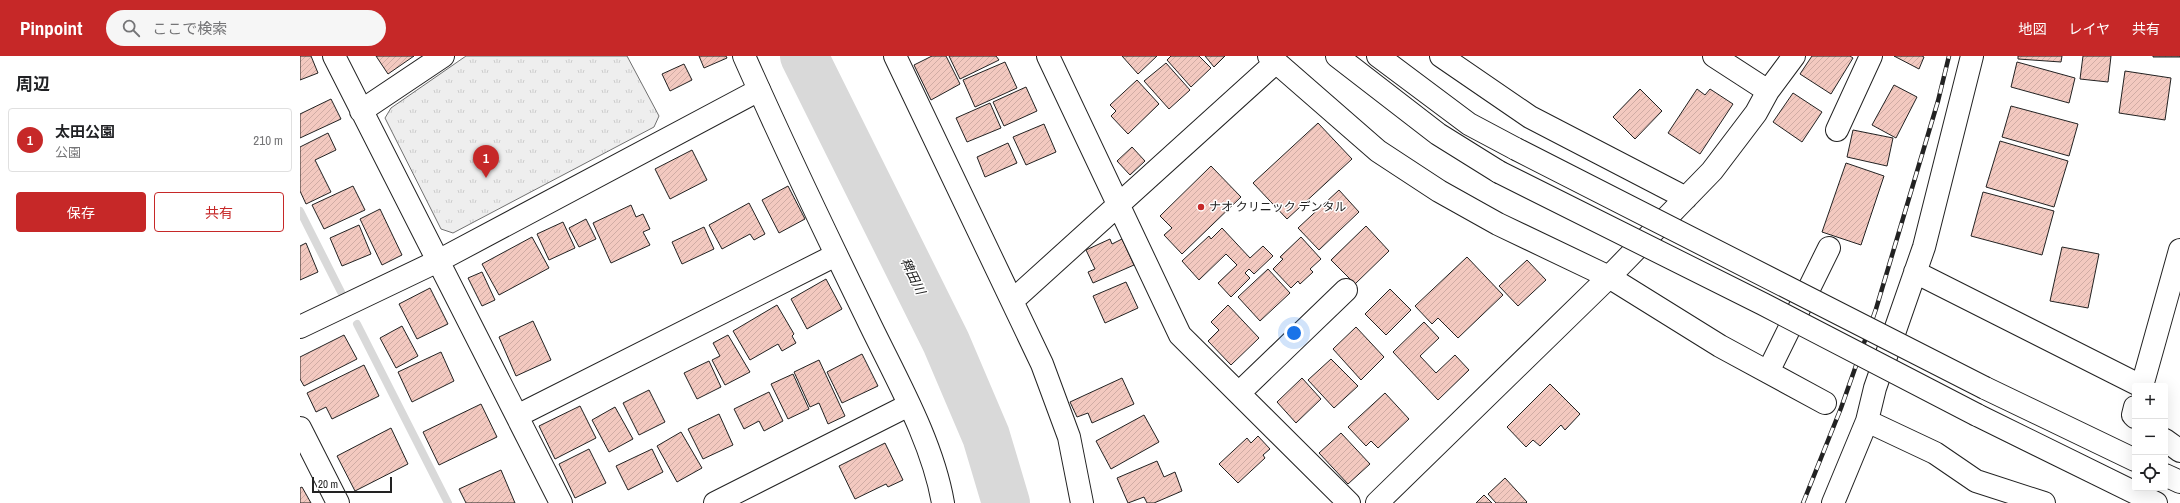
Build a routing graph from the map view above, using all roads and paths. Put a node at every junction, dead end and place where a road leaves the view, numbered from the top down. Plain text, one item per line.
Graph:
1 (334, 56) edge
2 (442, 56) edge
3 (744, 56) edge
4 (895, 56) edge
5 (1048, 56) edge
6 (1337, 56) edge
7 (1378, 56) edge
8 (1441, 56) edge
9 (1714, 56) edge
10 (1794, 56) edge
11 (1871, 56) edge
12 (1972, 56) edge
13 (1272, 59) edge
14 (759, 90) junction
15 (1768, 91) junction
16 (361, 111) junction
17 (1837, 130) dead end
18 (1686, 198) junction
19 (1119, 202) junction
20 (1829, 248) dead end
21 (2180, 250) edge
22 (836, 255) junction
23 (438, 261) junction
24 (1915, 272) junction
25 (1610, 278) junction
26 (1346, 290) dead end
27 (1012, 301) junction
28 (300, 328) edge
29 (1768, 372) junction
30 (2135, 383) edge
31 (2142, 383) edge
32 (1239, 393) junction
33 (1825, 403) dead end
34 (909, 405) junction
35 (517, 416) junction
36 (1867, 421) junction
37 (300, 428) edge
38 (2168, 442) edge
39 (2180, 452) edge
40 (2132, 459) edge
41 (2168, 476) edge
42 (2180, 482) edge
43 (338, 503) edge
44 (561, 503) edge
45 (715, 503) edge
46 (943, 503) edge
47 (1082, 503) edge
48 (1349, 503) edge
49 (1376, 503) edge
50 (1833, 503) edge
51 (2044, 503) edge
52 (2156, 503) edge

1 - 16 street
2 - 16 street
3 - 14 street
4 - 27 street
5 - 19 street
6 - 52 street, bridge
7 - 40 street, bridge
8 - 18 street
9 - 15 street
10 - 15 street
11 - 17 street
12 - 24 street
13 - 19 street
13 - 25 street
14 - 22 street
14 - 23 street
15 - 18 street
16 - 23 street
18 - 25 street
19 - 27 street
19 - 32 street
20 - 29 street
21 - 31 street
22 - 34 street
22 - 35 street
23 - 28 street
23 - 35 street
24 - 30 street
24 - 36 street
25 - 29 street
25 - 49 street
26 - 32 street
27 - 47 street
29 - 33 street
32 - 48 street
34 - 45 street
34 - 46 street
35 - 44 street
36 - 50 street
36 - 51 street
37 - 43 street
38 - 39 street
41 - 42 street

